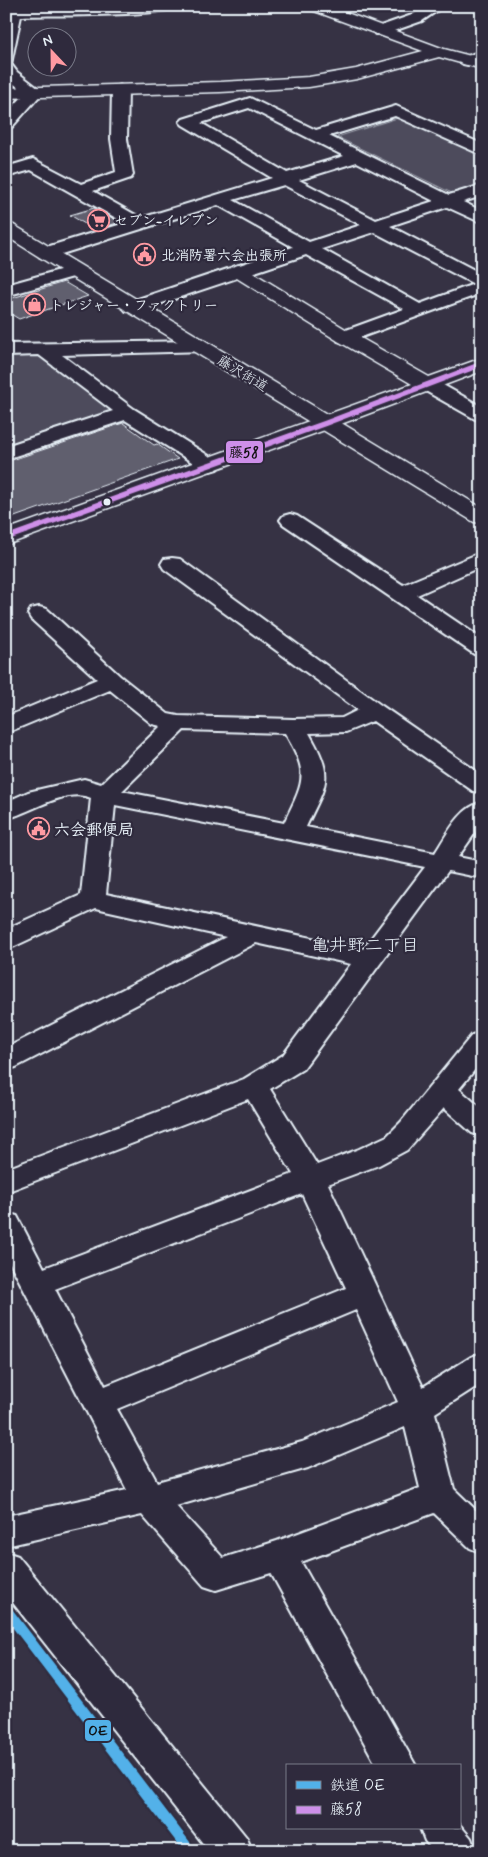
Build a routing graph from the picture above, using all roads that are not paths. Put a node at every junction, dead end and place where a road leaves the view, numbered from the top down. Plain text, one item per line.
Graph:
1 (172, 6) edge
2 (314, 6) edge
3 (437, 6) edge
4 (11, 12) edge
5 (380, 31) junction
6 (438, 52) junction
7 (477, 60) edge
8 (6, 61) edge
9 (6, 67) edge
10 (196, 88) junction
11 (120, 90) junction
12 (35, 92) junction
13 (6, 93) edge
14 (238, 107) junction
15 (6, 124) edge
16 (315, 135) junction
17 (482, 150) edge
18 (6, 156) edge
19 (356, 156) junction
20 (25, 166) junction
21 (6, 172) edge
22 (285, 179) junction
23 (80, 190) junction
24 (482, 190) edge
25 (219, 200) junction
26 (449, 202) junction
27 (482, 218) edge
28 (140, 225) junction
29 (376, 226) junction
30 (6, 228) edge
31 (306, 248) junction
32 (46, 253) junction
33 (238, 271) junction
34 (74, 272) junction
35 (482, 281) edge
36 (482, 287) edge
37 (6, 291) edge
38 (132, 307) junction
39 (418, 310) junction
40 (345, 337) junction
41 (199, 347) junction
42 (6, 350) edge
43 (43, 350) junction
44 (482, 364) edge
45 (428, 385) junction
46 (127, 413) junction
47 (482, 415) edge
48 (326, 423) junction
49 (6, 453) edge
50 (210, 465) junction
51 (482, 517) edge
52 (290, 520) dead end
53 (6, 538) edge
54 (482, 558) edge
55 (172, 564) dead end
56 (401, 594) junction
57 (39, 614) dead end
58 (482, 649) edge
59 (112, 681) junction
60 (374, 711) junction
61 (178, 723) junction
62 (6, 726) edge
63 (293, 726) junction
64 (482, 786) edge
65 (104, 795) junction
66 (482, 810) edge
67 (6, 811) edge
68 (292, 832) junction
69 (442, 861) junction
70 (482, 870) edge
71 (93, 898) junction
72 (252, 935) junction
73 (7, 938) edge
74 (369, 959) junction
75 (482, 1042) edge
76 (6, 1060) edge
77 (254, 1086) junction
78 (443, 1091) junction
79 (482, 1126) edge
80 (311, 1179) junction
81 (6, 1181) edge
82 (6, 1224) edge
83 (37, 1282) junction
84 (364, 1294) junction
85 (482, 1366) edge
86 (97, 1403) junction
87 (417, 1408) junction
88 (439, 1496) junction
89 (149, 1499) junction
90 (6, 1531) edge
91 (482, 1538) edge
92 (279, 1555) junction
93 (6, 1567) edge
94 (396, 1764) edge
95 (441, 1830) edge
96 (232, 1851) edge
97 (457, 1851) edge

1 - 4 street
2 - 5 main road
3 - 5 street
4 - 8 street
5 - 6 main road
6 - 7 main road
6 - 10 main road
9 - 12 street
10 - 11 main road
10 - 14 street
11 - 12 main road
11 - 23 street
12 - 13 main road
12 - 15 street
14 - 16 street
14 - 22 street
16 - 17 street
16 - 19 street
18 - 20 street
19 - 22 street
19 - 26 street
20 - 21 street
20 - 23 street
22 - 25 street
22 - 29 street
23 - 28 street
24 - 26 street
25 - 28 street
25 - 31 street
26 - 27 street
26 - 29 street
28 - 32 street
29 - 31 street
29 - 35 street
30 - 32 main road, 藤沢街道
31 - 33 street
31 - 39 street
32 - 34 main road, 藤沢街道
33 - 38 street
33 - 40 main road
34 - 37 street
34 - 38 main road, 藤沢街道
36 - 39 street
38 - 41 main road, 藤沢街道
39 - 40 street
40 - 45 main road
41 - 43 street
41 - 48 main road, 藤沢街道
42 - 43 street
43 - 46 street
44 - 45 main road
45 - 47 street
45 - 48 main road
46 - 49 street
46 - 50 street
48 - 50 main road
48 - 51 main road, 藤沢街道
50 - 53 main road
52 - 56 street
54 - 56 street
55 - 60 street
56 - 58 street
57 - 59 street
59 - 61 street
59 - 62 street
60 - 63 street
60 - 64 street
61 - 63 street
61 - 65 street
63 - 68 street
65 - 67 street
65 - 68 street
65 - 71 street
66 - 69 street
68 - 69 street
69 - 70 street
69 - 74 street
71 - 72 street
71 - 73 street
72 - 74 street
72 - 76 street
74 - 77 street
75 - 78 street
77 - 80 street
77 - 81 street
78 - 79 street
78 - 80 street
80 - 83 street
80 - 84 street
82 - 83 street
83 - 86 street
84 - 86 street
84 - 87 street
85 - 87 street
86 - 89 street
87 - 88 street
87 - 89 street
88 - 91 street
88 - 92 street
89 - 90 street
89 - 92 street
92 - 94 street
93 - 96 street
95 - 97 street

